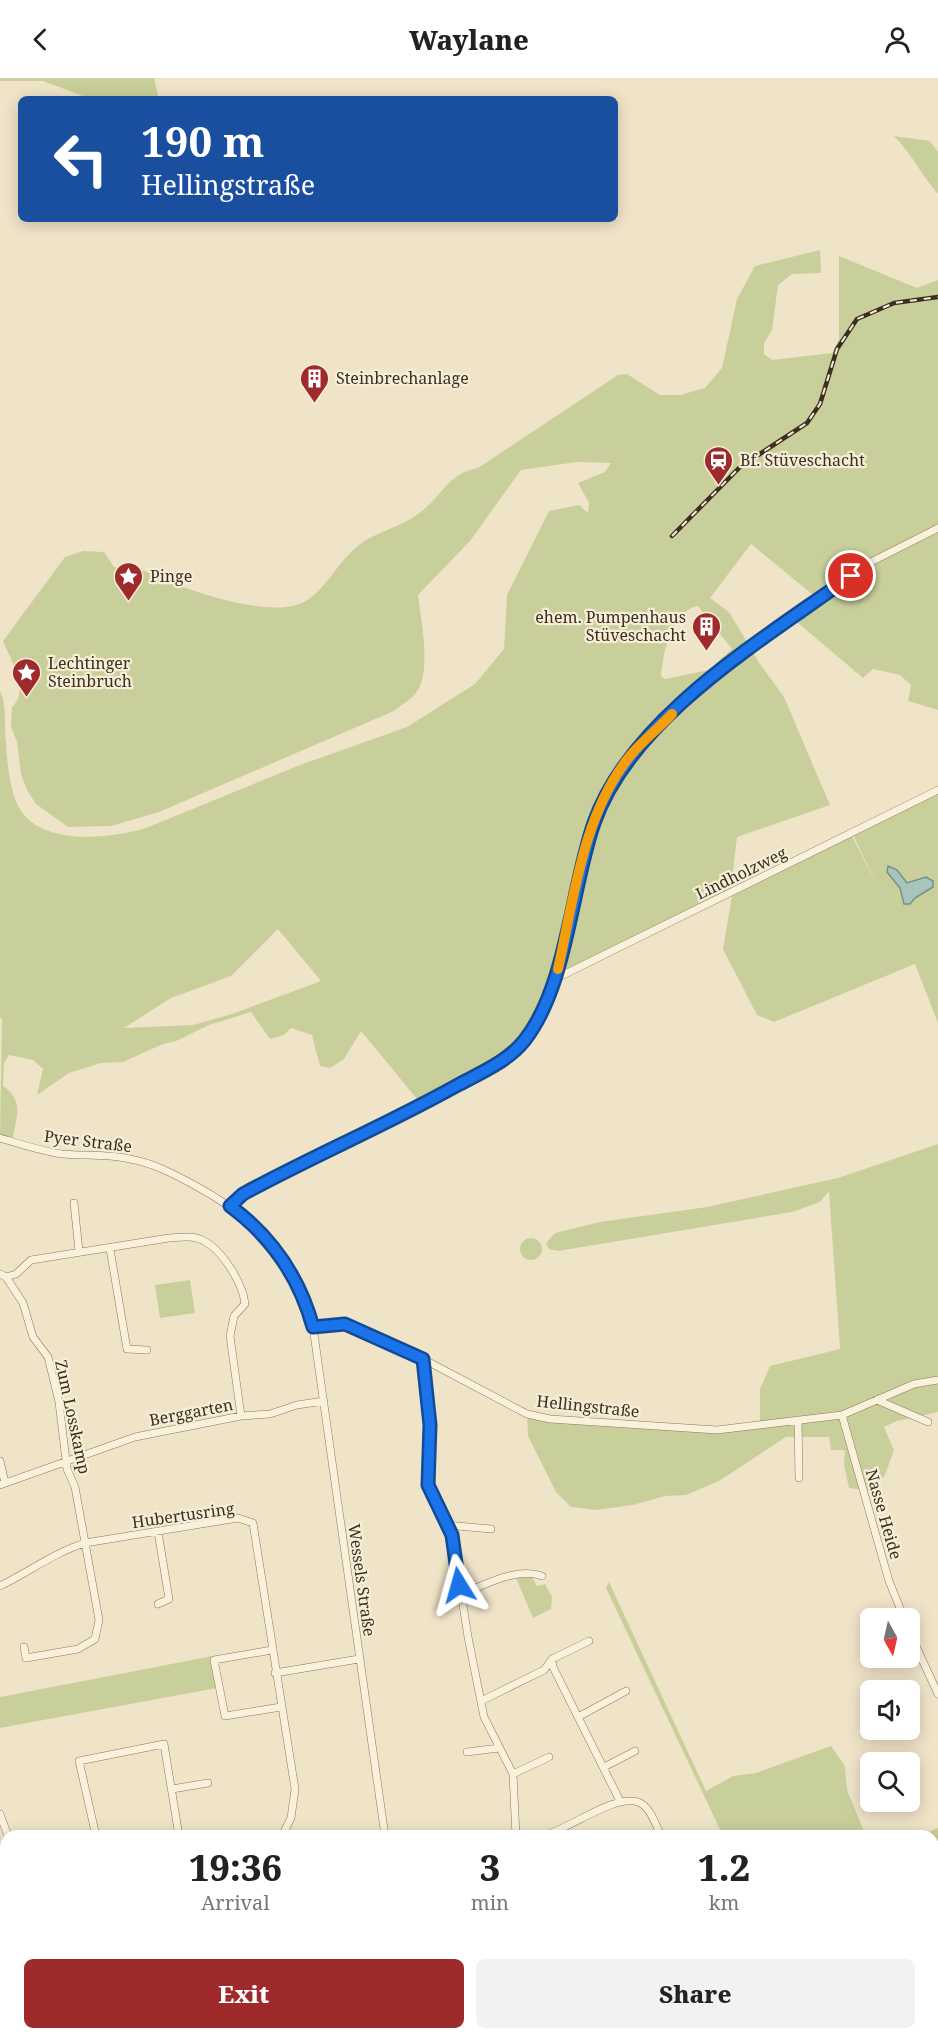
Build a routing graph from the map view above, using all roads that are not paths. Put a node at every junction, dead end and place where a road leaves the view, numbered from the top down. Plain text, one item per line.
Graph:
1 (938, 528) edge
2 (938, 790) edge
3 (555, 979) junction
4 (0, 1138) edge
5 (74, 1203) dead end
6 (230, 1206) junction
7 (110, 1249) junction
8 (79, 1251) junction
9 (3, 1276) edge
10 (313, 1327) junction
11 (147, 1350) dead end
12 (423, 1359) junction
13 (938, 1380) edge
14 (877, 1400) junction
15 (324, 1401) junction
16 (842, 1415) junction
17 (241, 1416) junction
18 (798, 1420) junction
19 (928, 1422) dead end
20 (0, 1461) edge
21 (68, 1463) junction
22 (799, 1478) dead end
23 (3, 1484) edge
24 (446, 1525) junction
25 (491, 1529) dead end
26 (158, 1532) junction
27 (86, 1543) junction
28 (542, 1576) dead end
29 (0, 1586) edge
30 (460, 1594) junction
31 (158, 1604) dead end
32 (900, 1608) edge
33 (589, 1641) dead end
34 (24, 1647) dead end
35 (272, 1650) junction
36 (920, 1655) edge
37 (360, 1659) junction
38 (552, 1659) junction
39 (275, 1673) junction
40 (626, 1691) dead end
41 (938, 1694) edge
42 (481, 1701) junction
43 (281, 1707) junction
44 (578, 1717) junction
45 (499, 1748) junction
46 (635, 1751) dead end
47 (467, 1752) dead end
48 (549, 1757) dead end
49 (604, 1767) junction
50 (513, 1774) junction
51 (208, 1783) dead end
52 (172, 1789) junction
53 (620, 1801) junction
54 (0, 1814) edge
55 (6, 1830) edge
56 (95, 1830) edge
57 (178, 1830) edge
58 (285, 1830) edge
59 (385, 1830) edge
60 (516, 1830) edge
61 (564, 1830) edge
62 (658, 1830) edge

1 - 3 street
2 - 3 street, Lindholzweg
3 - 6 street
4 - 6 street, Pyer Straße
5 - 8 street
6 - 10 street, Pyer Straße
7 - 8 street
7 - 11 street
7 - 17 street
8 - 9 street
9 - 21 street, Zum Losskamp
10 - 12 street, Hellingstraße
10 - 15 street, Wessels Straße
12 - 18 street, Hellingstraße
12 - 24 street
13 - 14 street, Hellingstraße
14 - 16 street, Hellingstraße
14 - 19 street
15 - 17 street, Berggarten
15 - 37 street, Wessels Straße
16 - 18 street, Hellingstraße
16 - 32 street, Nasse Heide
17 - 21 street, Berggarten
18 - 22 street
20 - 23 street
21 - 23 street, Berggarten
21 - 27 street, Zum Losskamp
24 - 25 street
24 - 30 street
26 - 27 street, Hubertusring
26 - 31 street
26 - 35 street, Hubertusring
27 - 29 street, Hubertusring
27 - 34 street, Zum Losskamp
28 - 30 street
30 - 42 street
33 - 38 street
35 - 39 street, Hubertusring
35 - 43 street
36 - 41 street
37 - 39 street
37 - 59 street, Wessels Straße
38 - 42 street
38 - 44 street
39 - 43 street, Hubertusring
40 - 44 street
42 - 45 street
43 - 58 street, Hubertusring
44 - 49 street
45 - 47 street
45 - 50 street
46 - 49 street
48 - 50 street
49 - 53 street
50 - 60 street
51 - 52 street
52 - 56 street
52 - 57 street
53 - 61 street
53 - 62 street
54 - 55 street

